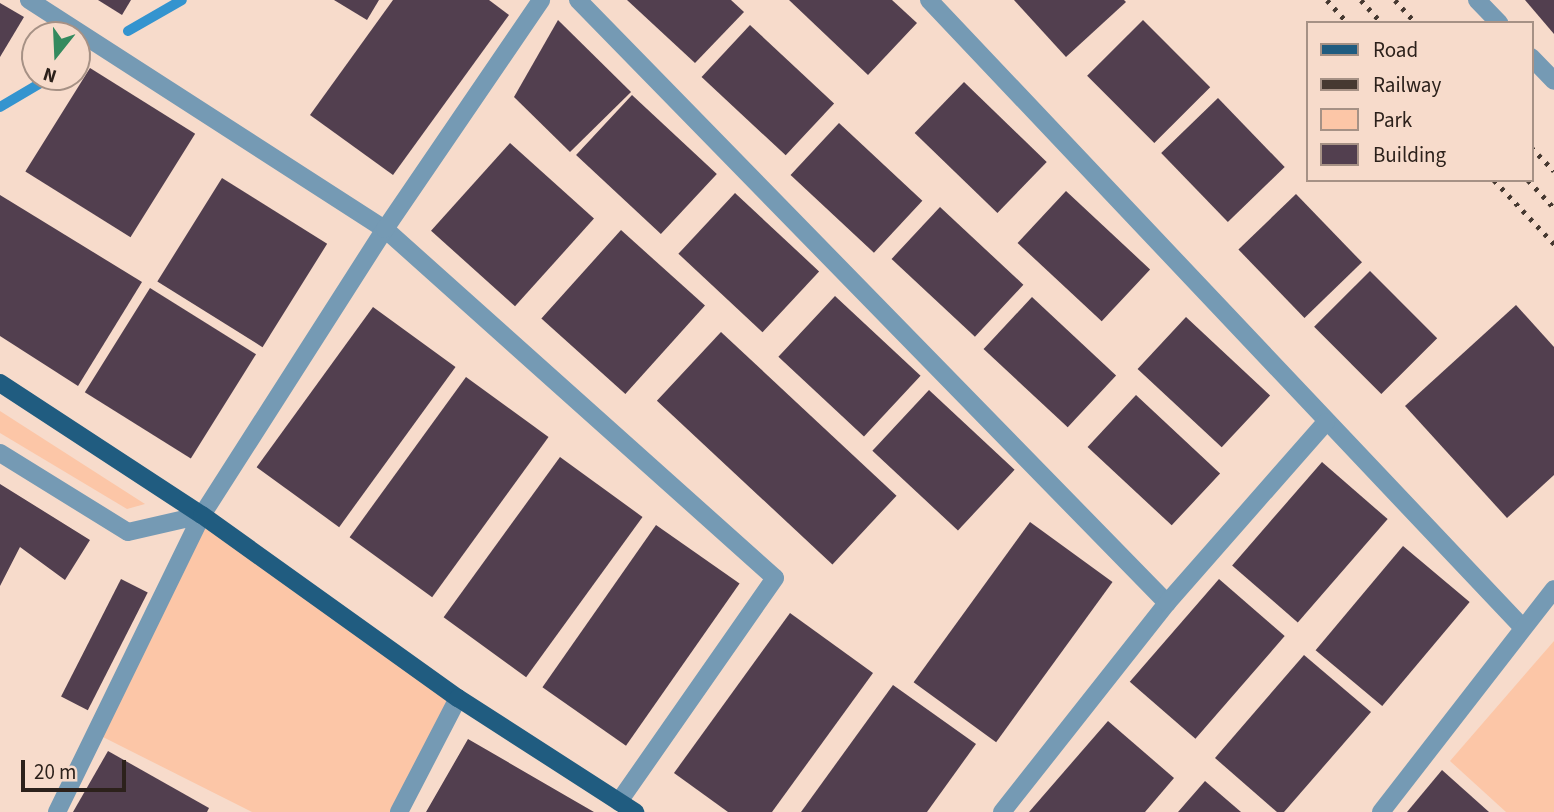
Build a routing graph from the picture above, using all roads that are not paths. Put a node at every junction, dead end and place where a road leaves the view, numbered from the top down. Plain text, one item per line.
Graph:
1 (29, 0) edge
2 (541, 0) edge
3 (578, 0) edge
4 (929, 0) edge
5 (1477, 0) edge
6 (1497, 21) edge
7 (1533, 59) edge
8 (1554, 81) edge
9 (385, 229) junction
10 (0, 383) edge
11 (1326, 422) junction
12 (0, 453) edge
13 (202, 515) junction
14 (1554, 589) edge
15 (1167, 603) junction
16 (1522, 628) junction
17 (458, 698) junction
18 (619, 802) junction
19 (57, 812) edge
20 (399, 812) edge
21 (635, 812) edge
22 (1002, 812) edge
23 (1381, 812) edge

1 - 9 street
2 - 9 street
3 - 15 street
4 - 11 street
5 - 6 street
7 - 8 street
9 - 13 street
9 - 18 street
10 - 13 main road
11 - 15 street
11 - 16 street
12 - 13 street
13 - 17 main road
13 - 19 street
14 - 16 street
15 - 22 street
16 - 23 street
17 - 18 main road
17 - 20 street
18 - 21 main road

